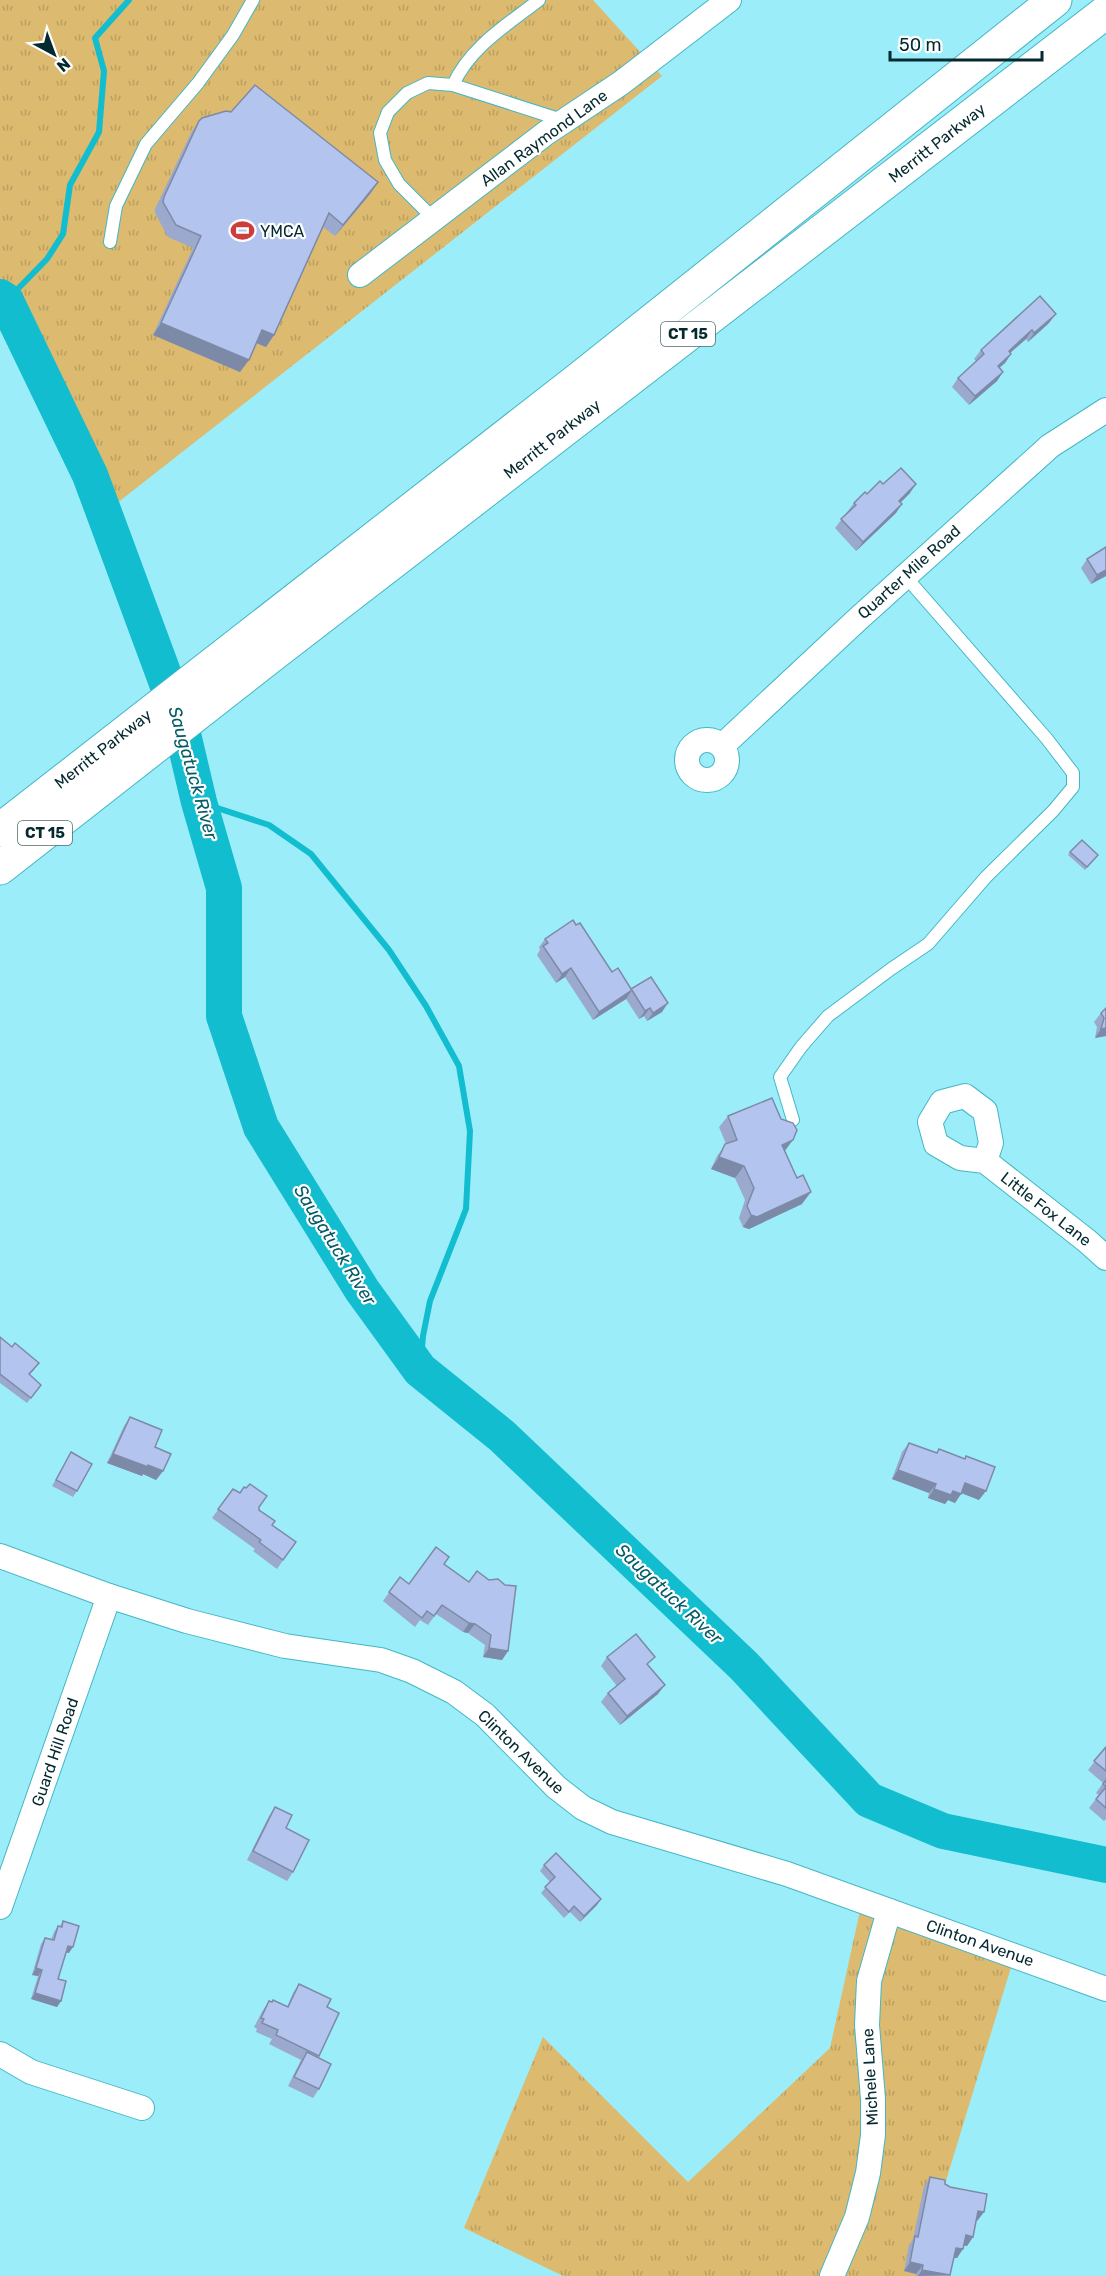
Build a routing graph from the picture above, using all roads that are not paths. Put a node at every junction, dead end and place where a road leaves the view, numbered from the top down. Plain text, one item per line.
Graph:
1 (253, 0) edge
2 (539, 0) edge
3 (729, 0) edge
4 (1043, 0) edge
5 (1054, 0) edge
6 (1106, 12) edge
7 (453, 85) junction
8 (566, 122) junction
9 (893, 128) junction
10 (434, 219) junction
11 (110, 242) dead end
12 (360, 275) dead end
13 (1106, 410) edge
14 (905, 576) junction
15 (263, 643) junction
16 (722, 746) dead end
17 (80, 786) junction
18 (0, 830) edge
19 (0, 868) edge
20 (793, 1120) edge
21 (985, 1161) dead end
22 (1106, 1258) edge
23 (0, 1556) edge
24 (109, 1596) junction
25 (0, 1907) edge
26 (889, 1911) junction
27 (1106, 1989) edge
28 (0, 2054) edge
29 (142, 2108) dead end
30 (832, 2276) edge

1 - 11 lane
2 - 7 lane
3 - 8 street, Allan Raymond Lane
4 - 9 highway
5 - 9 highway, Merritt Parkway / CT 15
6 - 15 highway, Merritt Parkway / CT 15
7 - 8 lane
7 - 10 lane
8 - 10 street, Allan Raymond Lane
9 - 15 highway, Merritt Parkway / CT 15
10 - 12 street, Allan Raymond Lane
13 - 14 street, Quarter Mile Road
14 - 16 street, Quarter Mile Road
14 - 20 lane
15 - 17 highway, Merritt Parkway / CT 15
17 - 18 highway, Merritt Parkway / CT 15
17 - 19 highway, Merritt Parkway / CT 15
21 - 22 street, Little Fox Lane
23 - 24 street, Clinton Avenue
24 - 25 street, Guard Hill Road
24 - 26 street, Clinton Avenue
26 - 27 street, Clinton Avenue
26 - 30 street, Michele Lane
28 - 29 street

